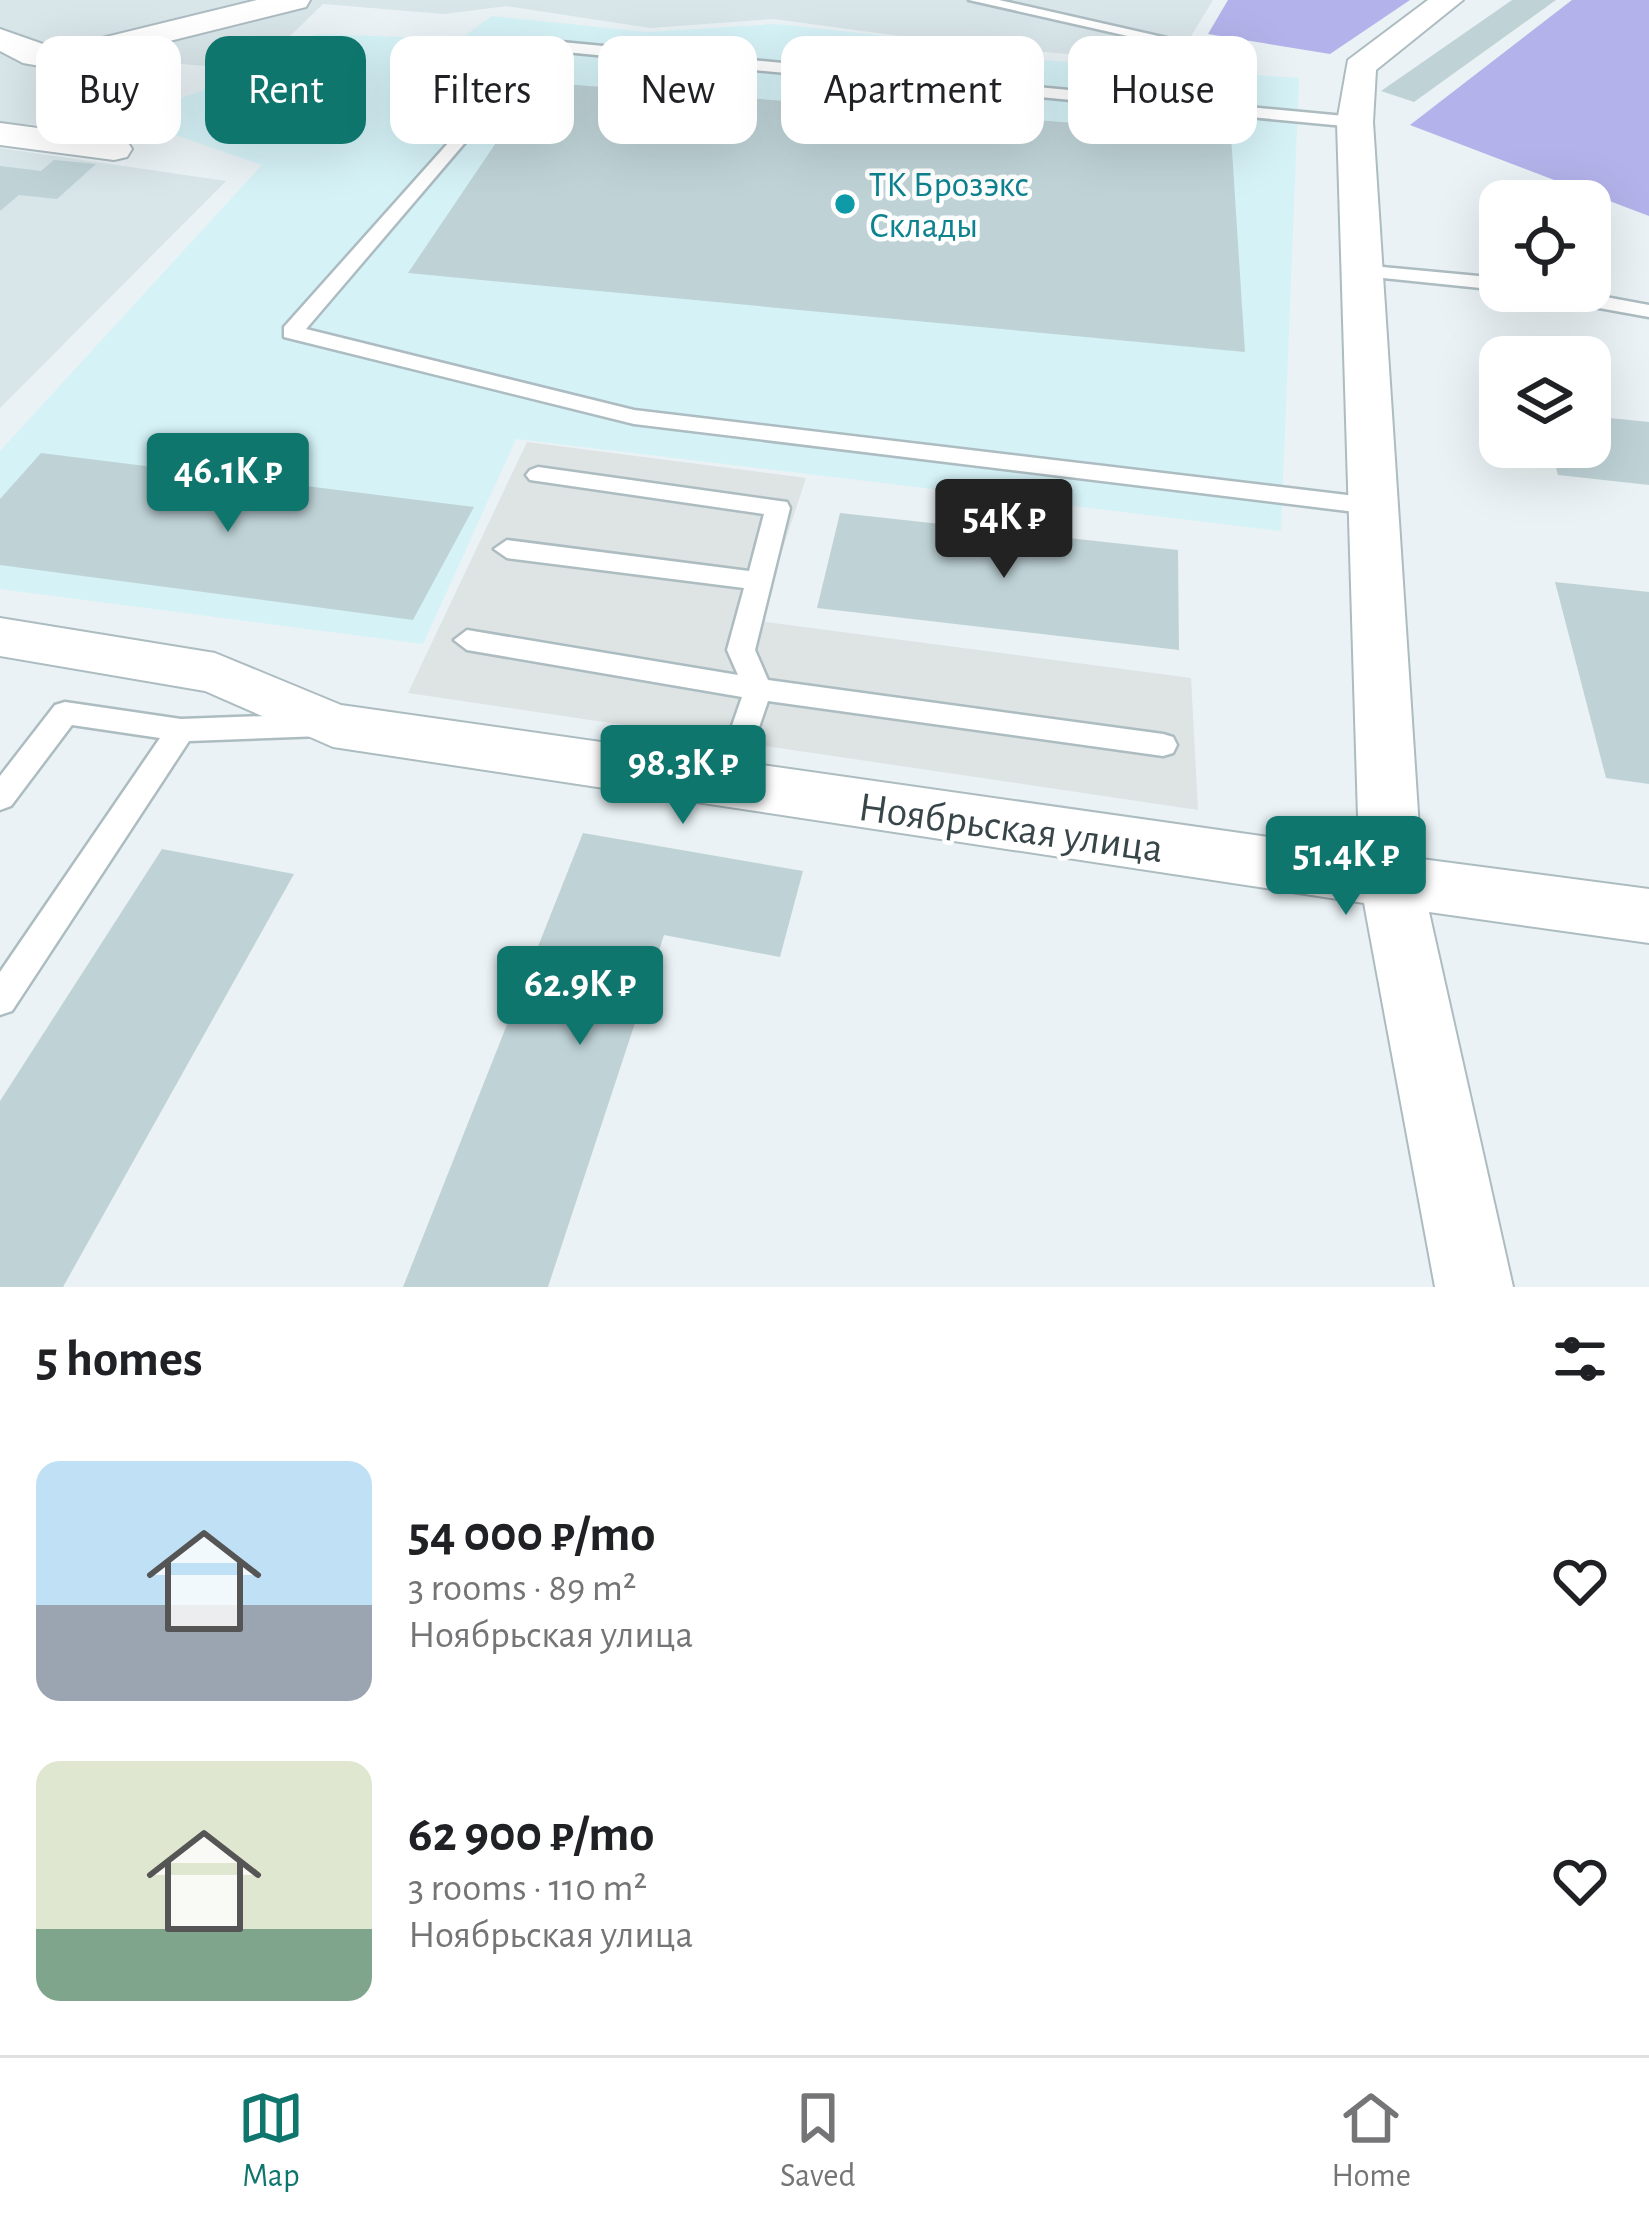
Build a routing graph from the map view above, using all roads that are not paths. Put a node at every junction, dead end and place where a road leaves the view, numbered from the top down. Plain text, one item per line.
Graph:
1 (295, 0) edge
2 (977, 0) edge
3 (1448, 0) edge
4 (1146, 36) edge
5 (0, 39) edge
6 (1355, 122) junction
7 (0, 134) edge
8 (114, 149) dead end
9 (1361, 271) junction
10 (1479, 282) edge
11 (1611, 304) edge
12 (1649, 311) edge
13 (538, 475) dead end
14 (1372, 506) junction
15 (507, 549) dead end
16 (759, 580) junction
17 (0, 637) edge
18 (466, 640) dead end
19 (758, 689) junction
20 (333, 725) junction
21 (181, 730) junction
22 (1163, 745) dead end
23 (727, 786) junction
24 (0, 797) edge
25 (1391, 881) junction
26 (1649, 916) edge
27 (0, 1000) edge
28 (1474, 1287) edge

1 - 5 street
2 - 4 lane
3 - 6 street
6 - 9 street
6 - 14 lane
7 - 8 street
9 - 10 lane
9 - 14 street
11 - 12 lane
13 - 16 lane
14 - 25 street
15 - 16 lane
16 - 19 lane
17 - 20 street, Ноябрьская улица
18 - 19 lane
19 - 22 lane
19 - 23 lane
20 - 21 lane
20 - 23 street, Ноябрьская улица
21 - 24 lane
21 - 27 lane
23 - 25 street, Ноябрьская улица
25 - 26 street, Ноябрьская улица
25 - 28 street

